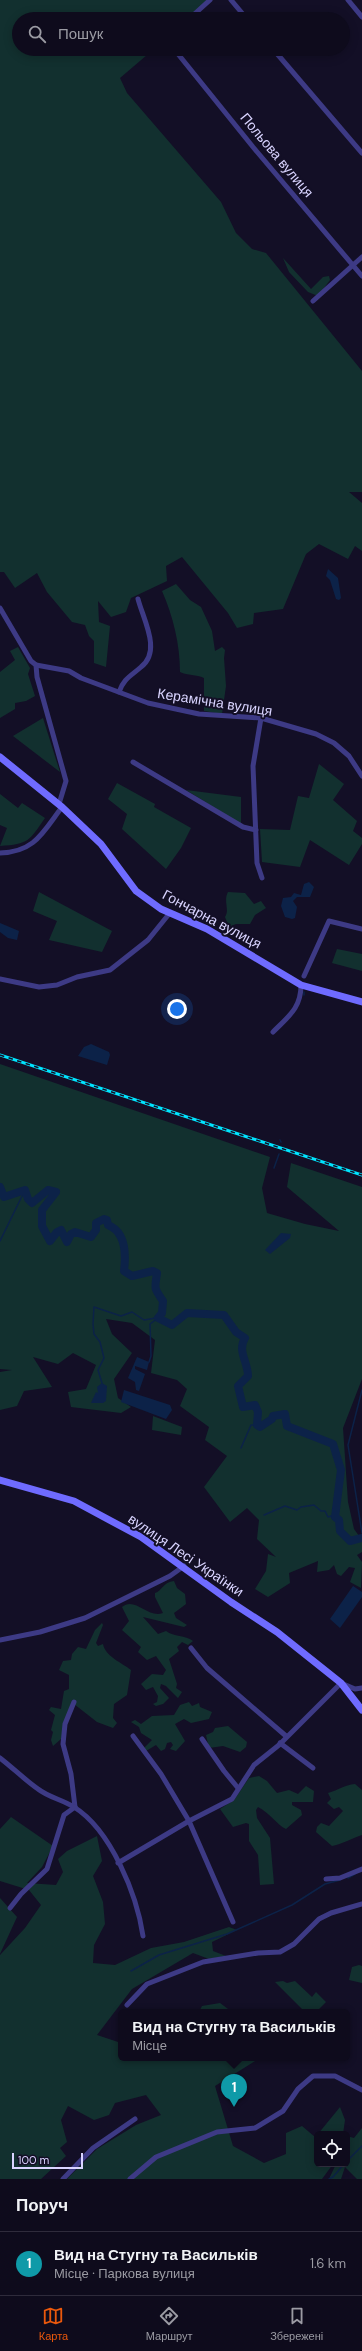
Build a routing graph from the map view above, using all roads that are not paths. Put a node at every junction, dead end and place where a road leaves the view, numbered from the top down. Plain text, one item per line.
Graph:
1 (210, 0) edge
2 (231, 0) edge
3 (348, 0) edge
4 (197, 12) edge
5 (241, 12) edge
6 (362, 17) edge
7 (180, 56) edge
8 (279, 56) edge
9 (362, 153) edge
10 (362, 257) edge
11 (353, 265) junction
12 (362, 276) edge
13 (313, 301) dead end
14 (138, 599) dead end
15 (0, 608) edge
16 (36, 665) junction
17 (119, 692) junction
18 (261, 718) junction
19 (0, 757) edge
20 (133, 762) dead end
21 (362, 776) edge
22 (60, 805) junction
23 (256, 830) junction
24 (0, 853) edge
25 (262, 878) dead end
26 (169, 914) junction
27 (362, 929) edge
28 (304, 976) dead end
29 (0, 979) edge
30 (301, 985) junction
31 (362, 1002) edge
32 (273, 1032) dead end
33 (0, 1480) edge
34 (184, 1566) junction
35 (0, 1640) edge
36 (191, 1648) dead end
37 (341, 1683) junction
38 (362, 1688) edge
39 (74, 1702) dead end
40 (362, 1710) edge
41 (133, 1736) dead end
42 (286, 1736) junction
43 (202, 1739) dead end
44 (280, 1743) junction
45 (0, 1758) edge
46 (313, 1768) dead end
47 (238, 1788) junction
48 (75, 1807) junction
49 (189, 1821) junction
50 (118, 1863) junction
51 (362, 1869) edge
52 (326, 1879) dead end
53 (362, 1904) edge
54 (10, 1908) dead end
55 (233, 1922) dead end
56 (143, 1936) dead end
57 (127, 2005) dead end
58 (362, 2090) edge
59 (135, 2119) dead end
60 (63, 2179) edge
61 (130, 2179) edge

1 - 4 street
2 - 5 street
3 - 6 street
7 - 11 street, Польова вулиця
8 - 9 street
10 - 11 street
11 - 12 street, Польова вулиця
11 - 13 street
14 - 17 street
15 - 16 street
16 - 17 street, Керамічна вулиця
16 - 22 street
17 - 18 street, Керамічна вулиця
18 - 21 street, Керамічна вулиця
18 - 23 street
19 - 22 street, Гончарна вулиця
20 - 23 street
22 - 24 street
22 - 26 street, Гончарна вулиця
23 - 25 street
26 - 29 street
26 - 30 street, Гончарна вулиця
27 - 28 street
30 - 31 street, Гончарна вулиця
30 - 32 street
33 - 34 street, вулиця Лесі Українки
34 - 35 street
34 - 37 street, вулиця Лесі Українки
36 - 42 street
37 - 38 street
37 - 40 street, вулиця Лесі Українки
37 - 42 street
39 - 48 street
41 - 49 street
42 - 44 street
43 - 47 street
44 - 46 street
44 - 47 street
45 - 48 street
47 - 49 street
48 - 50 street
48 - 54 street
49 - 50 street
49 - 55 street
50 - 56 street
51 - 52 street
53 - 57 street
58 - 61 street
59 - 60 street

